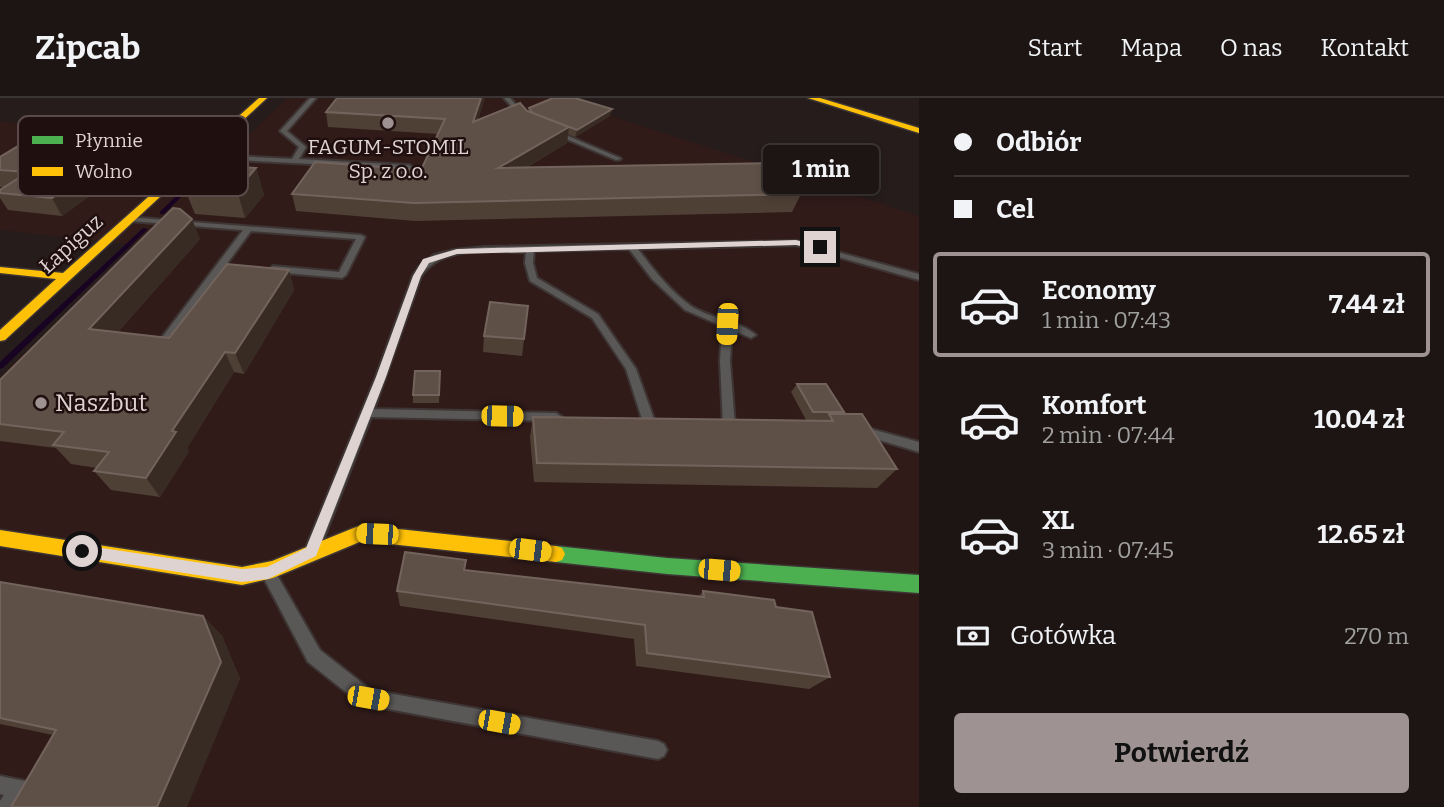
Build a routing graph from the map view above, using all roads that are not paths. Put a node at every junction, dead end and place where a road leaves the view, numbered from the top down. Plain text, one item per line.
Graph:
1 (263, 98) edge
2 (313, 98) edge
3 (507, 98) edge
4 (812, 98) edge
5 (243, 116) edge
6 (529, 123) edge
7 (541, 127) edge
8 (919, 131) edge
9 (248, 159) edge
10 (618, 159) dead end
11 (294, 161) junction
12 (409, 167) edge
13 (155, 196) edge
14 (130, 219) junction
15 (249, 228) junction
16 (632, 247) junction
17 (530, 249) junction
18 (222, 265) junction
19 (235, 266) edge
20 (262, 268) edge
21 (0, 270) edge
22 (66, 277) junction
23 (919, 277) edge
24 (727, 324) junction
25 (751, 335) dead end
26 (0, 337) edge
27 (163, 342) edge
28 (366, 413) junction
29 (556, 417) edge
30 (648, 419) edge
31 (729, 426) edge
32 (847, 427) edge
33 (919, 447) edge
34 (0, 538) edge
35 (311, 552) junction
36 (268, 573) junction
37 (919, 584) edge
38 (658, 750) dead end
39 (0, 785) edge
40 (7, 807) edge

1 - 5 street, Łapiguz
2 - 11 lane
3 - 6 lane
4 - 8 street
7 - 10 lane
9 - 11 lane
11 - 12 lane
13 - 14 street, Łapiguz
14 - 15 lane
14 - 22 street, Łapiguz
15 - 18 lane
15 - 20 lane
16 - 17 lane
16 - 23 lane
16 - 24 lane
17 - 28 lane
17 - 30 lane
18 - 19 lane
18 - 27 lane
21 - 22 street
22 - 26 street, Łapiguz
24 - 25 lane
24 - 31 lane
28 - 29 lane
28 - 35 lane
32 - 33 lane
34 - 36 street
35 - 36 street
35 - 37 street
36 - 38 lane
39 - 40 lane

